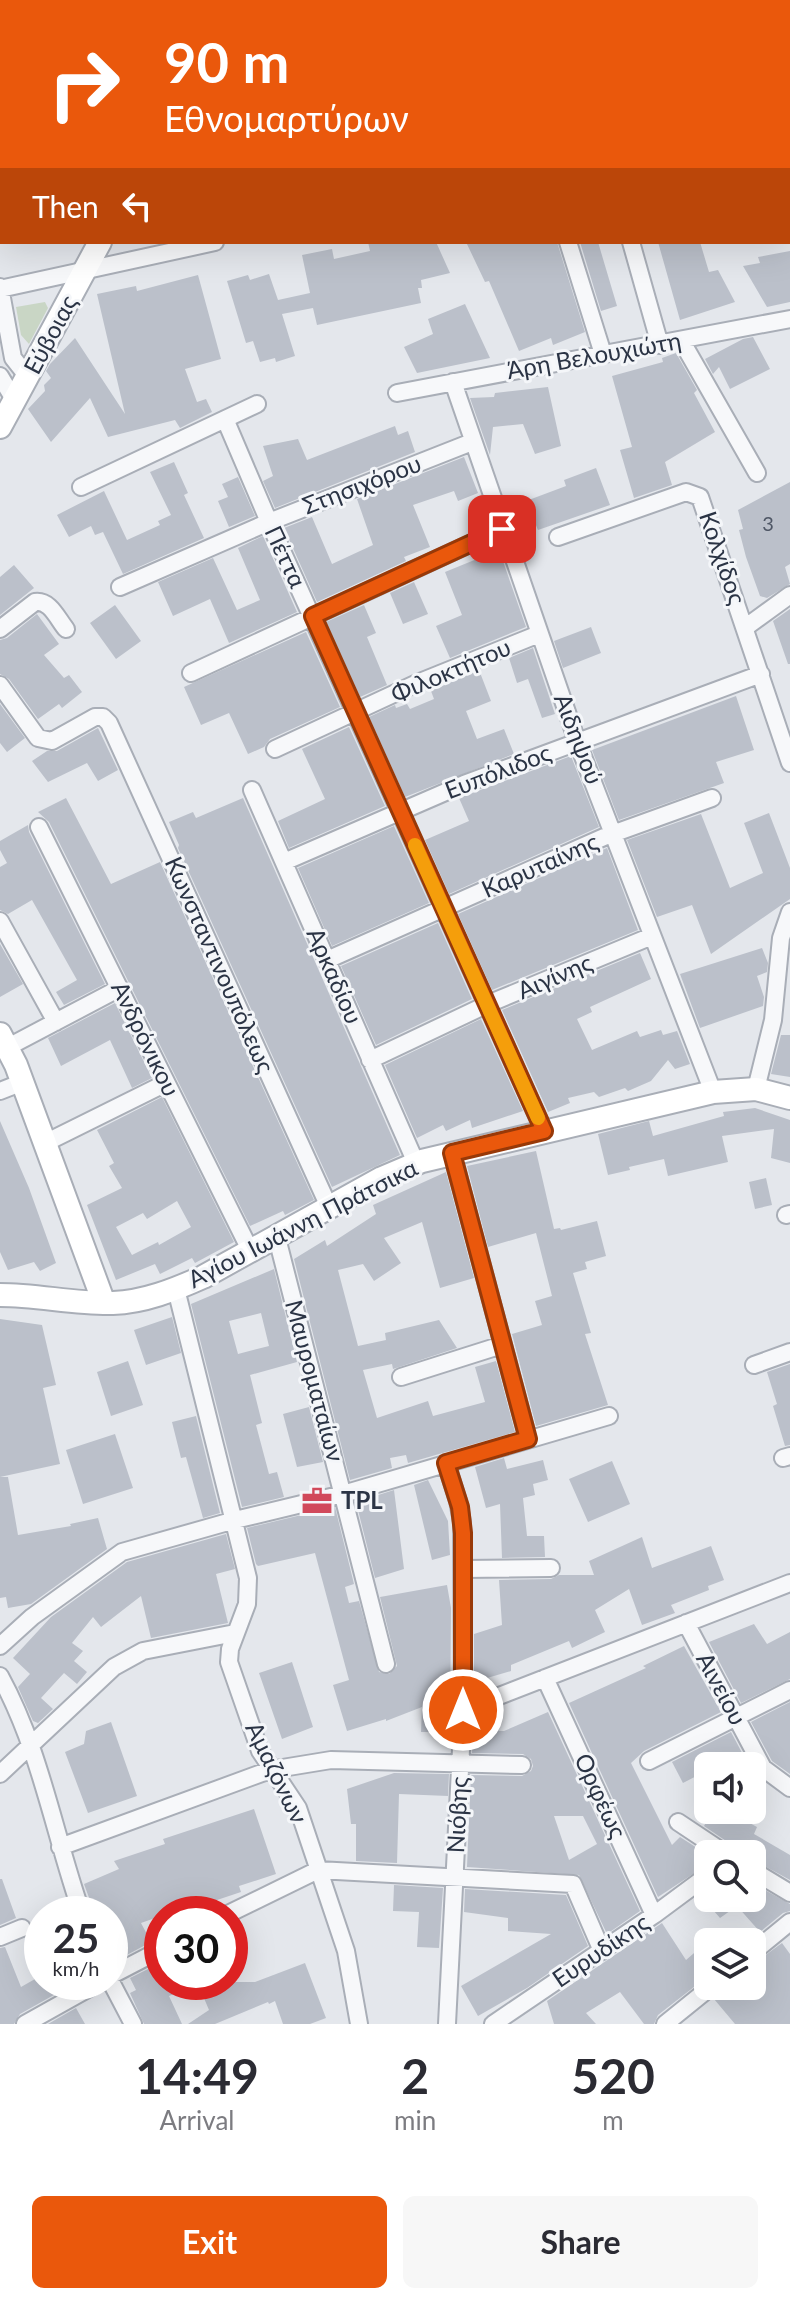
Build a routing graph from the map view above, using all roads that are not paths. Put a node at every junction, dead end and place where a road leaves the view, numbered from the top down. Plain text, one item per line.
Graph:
1 (99, 244) edge
2 (206, 244) edge
3 (569, 244) edge
4 (632, 244) edge
5 (85, 271) junction
6 (0, 288) edge
7 (790, 319) edge
8 (681, 340) junction
9 (660, 345) junction
10 (603, 354) junction
11 (0, 376) edge
12 (28, 377) junction
13 (453, 382) junction
14 (397, 393) dead end
15 (15, 401) junction
16 (257, 404) dead end
17 (225, 419) junction
18 (0, 427) edge
19 (472, 442) junction
20 (757, 473) dead end
21 (81, 487) dead end
22 (269, 522) junction
23 (502, 529) junction
24 (558, 537) dead end
25 (120, 587) dead end
26 (790, 595) edge
27 (313, 616) junction
28 (746, 627) junction
29 (0, 629) edge
30 (66, 629) dead end
31 (539, 634) junction
32 (191, 673) dead end
33 (761, 674) junction
34 (0, 685) edge
35 (356, 712) junction
36 (577, 741) junction
37 (275, 749) dead end
38 (790, 763) edge
39 (252, 790) dead end
40 (712, 798) dead end
41 (400, 811) junction
42 (39, 827) dead end
43 (614, 833) junction
44 (284, 862) junction
45 (444, 907) junction
46 (790, 912) edge
47 (0, 921) edge
48 (652, 936) junction
49 (327, 960) junction
50 (120, 988) junction
51 (488, 1004) junction
52 (56, 1022) junction
53 (4, 1041) edge
54 (370, 1060) junction
55 (23, 1082) junction
56 (166, 1083) junction
57 (756, 1089) junction
58 (0, 1091) edge
59 (713, 1092) junction
60 (790, 1098) edge
61 (544, 1131) junction
62 (45, 1143) junction
63 (452, 1153) junction
64 (416, 1163) junction
65 (329, 1207) junction
66 (277, 1238) junction
67 (251, 1252) junction
68 (176, 1289) junction
69 (0, 1295) edge
70 (104, 1303) junction
71 (502, 1345) junction
72 (790, 1352) edge
73 (754, 1365) dead end
74 (401, 1377) dead end
75 (609, 1416) dead end
76 (528, 1439) junction
77 (446, 1463) junction
78 (343, 1494) junction
79 (235, 1520) junction
80 (551, 1568) dead end
81 (463, 1569) junction
82 (790, 1583) edge
83 (686, 1623) junction
84 (235, 1633) junction
85 (0, 1646) edge
86 (386, 1664) dead end
87 (0, 1676) edge
88 (545, 1678) junction
89 (790, 1690) edge
90 (463, 1710) junction
91 (736, 1717) junction
92 (32, 1744) junction
93 (649, 1761) dead end
94 (460, 1763) junction
95 (522, 1765) dead end
96 (270, 1770) junction
97 (0, 1774) edge
98 (790, 1788) edge
99 (678, 1822) dead end
100 (705, 1840) edge
101 (60, 1847) junction
102 (318, 1870) junction
103 (454, 1877) junction
104 (766, 1878) edge
105 (694, 1885) edge
106 (790, 1893) edge
107 (76, 1896) edge
108 (248, 1904) edge
109 (654, 1915) junction
110 (790, 1922) edge
111 (22, 1928) dead end
112 (0, 1937) edge
113 (766, 1942) edge
114 (602, 1951) junction
115 (68, 2000) edge
116 (121, 2000) edge
117 (695, 2000) edge
118 (25, 2024) edge
119 (133, 2024) edge
120 (359, 2024) edge
121 (447, 2024) edge
122 (493, 2024) edge
123 (665, 2024) edge

1 - 5 main road, Εύβοιας
2 - 5 street
3 - 10 street
4 - 9 street
5 - 6 street
5 - 12 main road, Εύβοιας
6 - 12 street
7 - 8 street, Άρη Βελουχιώτη
8 - 9 street, Άρη Βελουχιώτη
8 - 20 street
9 - 10 street, Άρη Βελουχιώτη
10 - 13 street, Άρη Βελουχιώτη
11 - 15 street
12 - 15 main road, Εύβοιας
13 - 14 street, Άρη Βελουχιώτη
13 - 19 street, Αιδηψού
15 - 18 main road, Εύβοιας
16 - 17 street
17 - 21 street
17 - 22 street, Πέττα
19 - 22 street, Στησιχόρου
19 - 23 street, Αιδηψού
22 - 25 street, Στησιχόρου
22 - 27 street, Πέττα
23 - 27 street
23 - 31 street, Αιδηψού
24 - 28 street, Κολχίδος
26 - 28 street
27 - 32 street
27 - 35 street, Πέττα
28 - 33 street, Κολχίδος
29 - 30 street
31 - 35 street, Φιλοκτήτου
31 - 36 street, Αιδηψού
33 - 36 street, Ευπόλιδος
33 - 38 street, Κολχίδος
34 - 65 street, Κωνσταντινουπόλεως
35 - 37 street, Φιλοκτήτου
35 - 41 street, Πέττα
36 - 41 street, Ευπόλιδος
36 - 43 street, Αιδηψού
39 - 44 street, Αρκαδίου
40 - 43 street, Καρυταίνης
41 - 44 street, Ευπόλιδος
41 - 45 street, Πέττα
42 - 50 street, Ανδρόνικου
43 - 45 street, Καρυταίνης
43 - 48 street, Αιδηψού
44 - 49 street, Αρκαδίου
45 - 49 street, Καρυταίνης
45 - 51 street, Πέττα
46 - 57 street
47 - 52 street
48 - 51 street, Αιγίνης
48 - 59 street, Αιδηψού
49 - 54 street, Αρκαδίου
50 - 52 street
50 - 56 street, Ανδρόνικου
51 - 54 street, Αιγίνης
51 - 61 street, Πέττα
52 - 53 street
53 - 55 main road
54 - 64 street, Αρκαδίου
55 - 58 street
55 - 62 main road
56 - 62 street
56 - 67 street, Ανδρόνικου
57 - 59 main road, Αγίου Ιωάννη Πράτσικα
57 - 60 main road, Αγίου Ιωάννη Πράτσικα
59 - 61 main road, Αγίου Ιωάννη Πράτσικα
61 - 63 main road, Αγίου Ιωάννη Πράτσικα
62 - 70 main road
63 - 64 main road, Αγίου Ιωάννη Πράτσικα
63 - 71 street
64 - 65 main road, Αγίου Ιωάννη Πράτσικα
65 - 66 main road, Αγίου Ιωάννη Πράτσικα
66 - 67 main road, Αγίου Ιωάννη Πράτσικα
66 - 78 street, Μαυροματαίων
67 - 68 main road, Αγίου Ιωάννη Πράτσικα
68 - 70 main road, Αγίου Ιωάννη Πράτσικα
68 - 79 street, Αμαζόνων
69 - 70 main road, Αγίου Ιωάννη Πράτσικα
71 - 74 street
71 - 76 street
72 - 73 street
75 - 76 street
76 - 77 street
77 - 78 street
77 - 81 street, Νιόβης
78 - 79 street
78 - 86 street, Μαυροματαίων
79 - 84 street, Αμαζόνων
79 - 85 street
80 - 81 street
81 - 90 street, Νιόβης
82 - 83 street
83 - 88 street
83 - 91 street, Αινείου
84 - 92 street
84 - 96 street, Αμαζόνων
87 - 92 street
88 - 90 street
88 - 109 street, Ορφέως
89 - 91 street
90 - 94 street, Νιόβης
91 - 93 street
91 - 98 street, Αινείου
92 - 97 street
92 - 101 street
94 - 95 street
94 - 96 street
94 - 103 street, Νιόβης
96 - 101 street
96 - 102 street, Αμαζόνων
99 - 100 street
101 - 107 street
102 - 103 street
102 - 108 street
102 - 120 street, Αμαζόνων
103 - 114 street
103 - 121 street, Νιόβης
104 - 106 street
105 - 109 street, Ευρυδίκης
109 - 114 street, Ευρυδίκης
110 - 113 street
111 - 112 street
114 - 122 street, Ευρυδίκης
115 - 118 street
116 - 119 street
117 - 123 street

